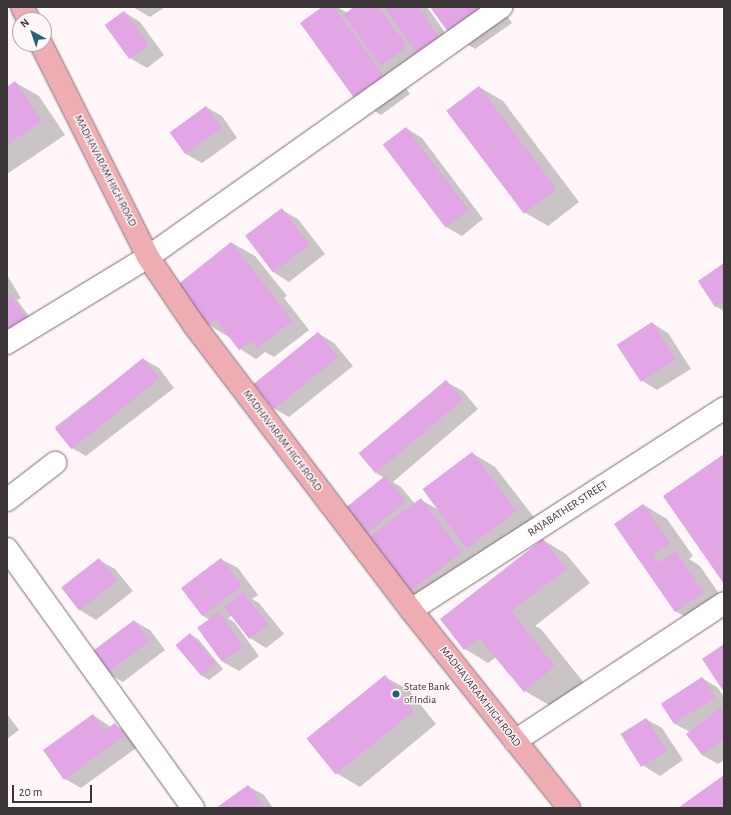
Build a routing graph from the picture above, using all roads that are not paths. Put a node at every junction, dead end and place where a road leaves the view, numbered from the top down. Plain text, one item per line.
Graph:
1 (501, 7) edge
2 (45, 52) edge
3 (148, 257) junction
4 (7, 343) edge
5 (724, 408) edge
6 (55, 463) dead end
7 (7, 500) edge
8 (7, 549) edge
9 (724, 603) edge
10 (411, 610) junction
11 (515, 741) junction
12 (193, 808) edge
13 (569, 808) edge

1 - 3 street
2 - 3 main road, MADHAVARAM HIGH ROAD
3 - 4 street
3 - 10 main road, MADHAVARAM HIGH ROAD
5 - 10 street, RAJABATHER STREET
6 - 7 street
8 - 12 street
9 - 11 street
10 - 11 main road, MADHAVARAM HIGH ROAD
11 - 13 main road, MADHAVARAM HIGH ROAD

